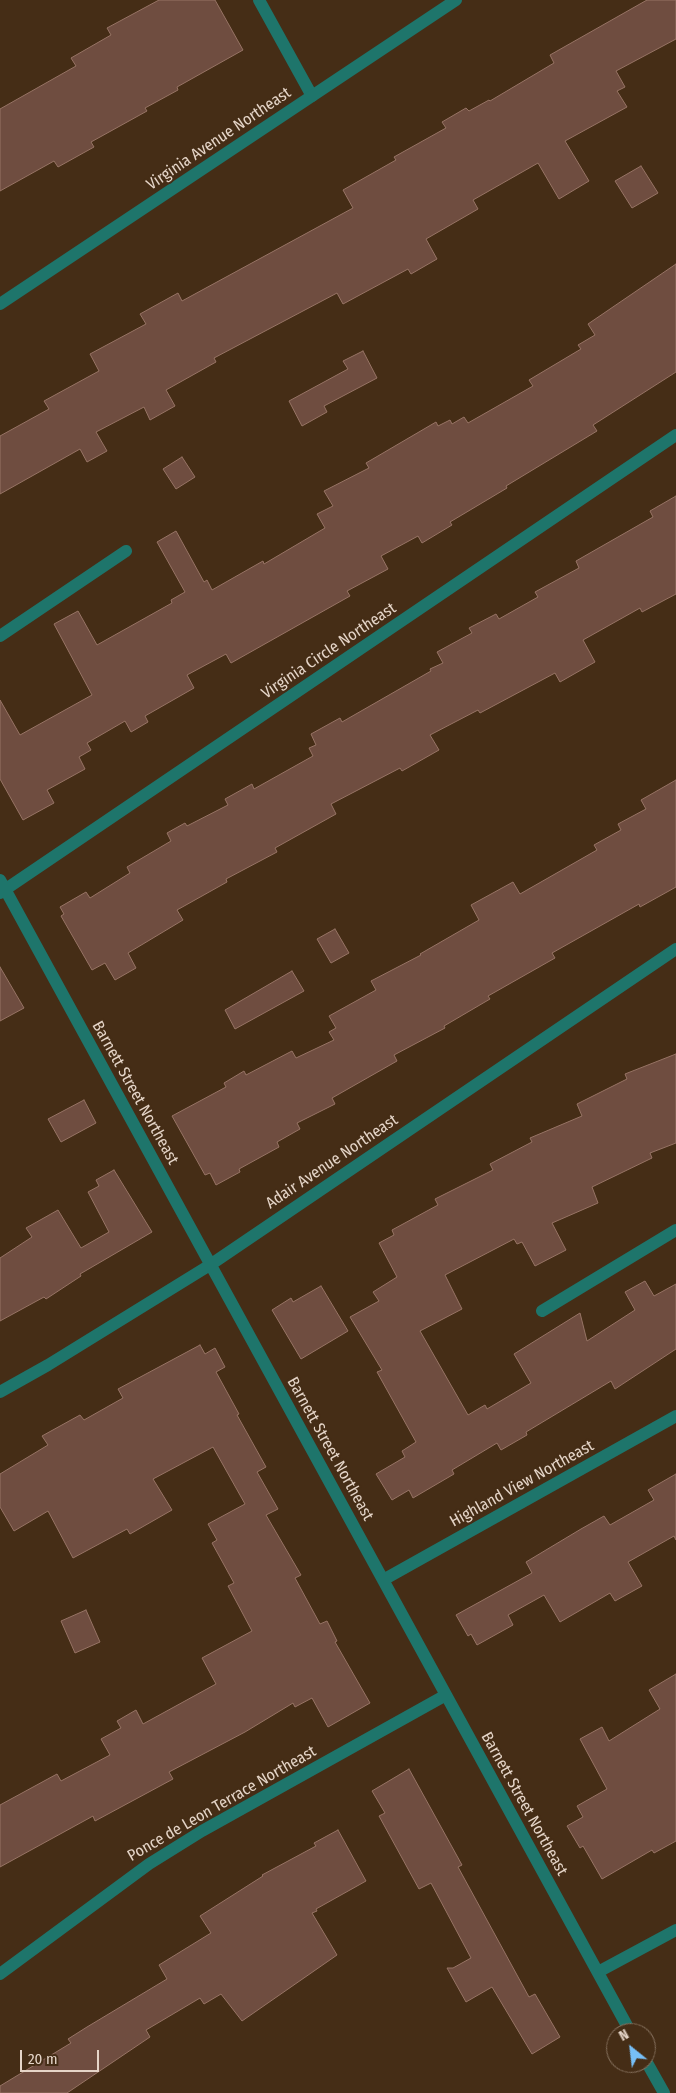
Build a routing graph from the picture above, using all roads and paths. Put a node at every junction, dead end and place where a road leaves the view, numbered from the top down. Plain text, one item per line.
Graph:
1 (259, 0) edge
2 (456, 0) edge
3 (312, 96) junction
4 (0, 304) edge
5 (676, 435) edge
6 (126, 551) dead end
7 (0, 636) edge
8 (2, 887) edge
9 (676, 949) edge
10 (676, 1230) edge
11 (210, 1265) junction
12 (542, 1311) dead end
13 (0, 1392) edge
14 (676, 1416) edge
15 (383, 1580) junction
16 (446, 1695) junction
17 (676, 1930) edge
18 (598, 1972) junction
19 (0, 1974) edge
20 (626, 2023) edge
21 (651, 2073) edge
22 (660, 2092) edge

1 - 3 street
2 - 3 street, Virginia Avenue Northeast
3 - 4 street, Virginia Avenue Northeast
5 - 8 street, Virginia Circle Northeast
6 - 7 street
8 - 11 street, Barnett Street Northeast
9 - 11 street, Adair Avenue Northeast
10 - 12 street
11 - 13 street, Adair Avenue Northeast
11 - 15 street, Barnett Street Northeast
14 - 15 street, Highland View Northeast
15 - 16 street, Barnett Street Northeast
16 - 18 street, Barnett Street Northeast
16 - 19 street, Ponce de Leon Terrace Northeast
17 - 18 street
18 - 20 street, Barnett Street Northeast
21 - 22 street

